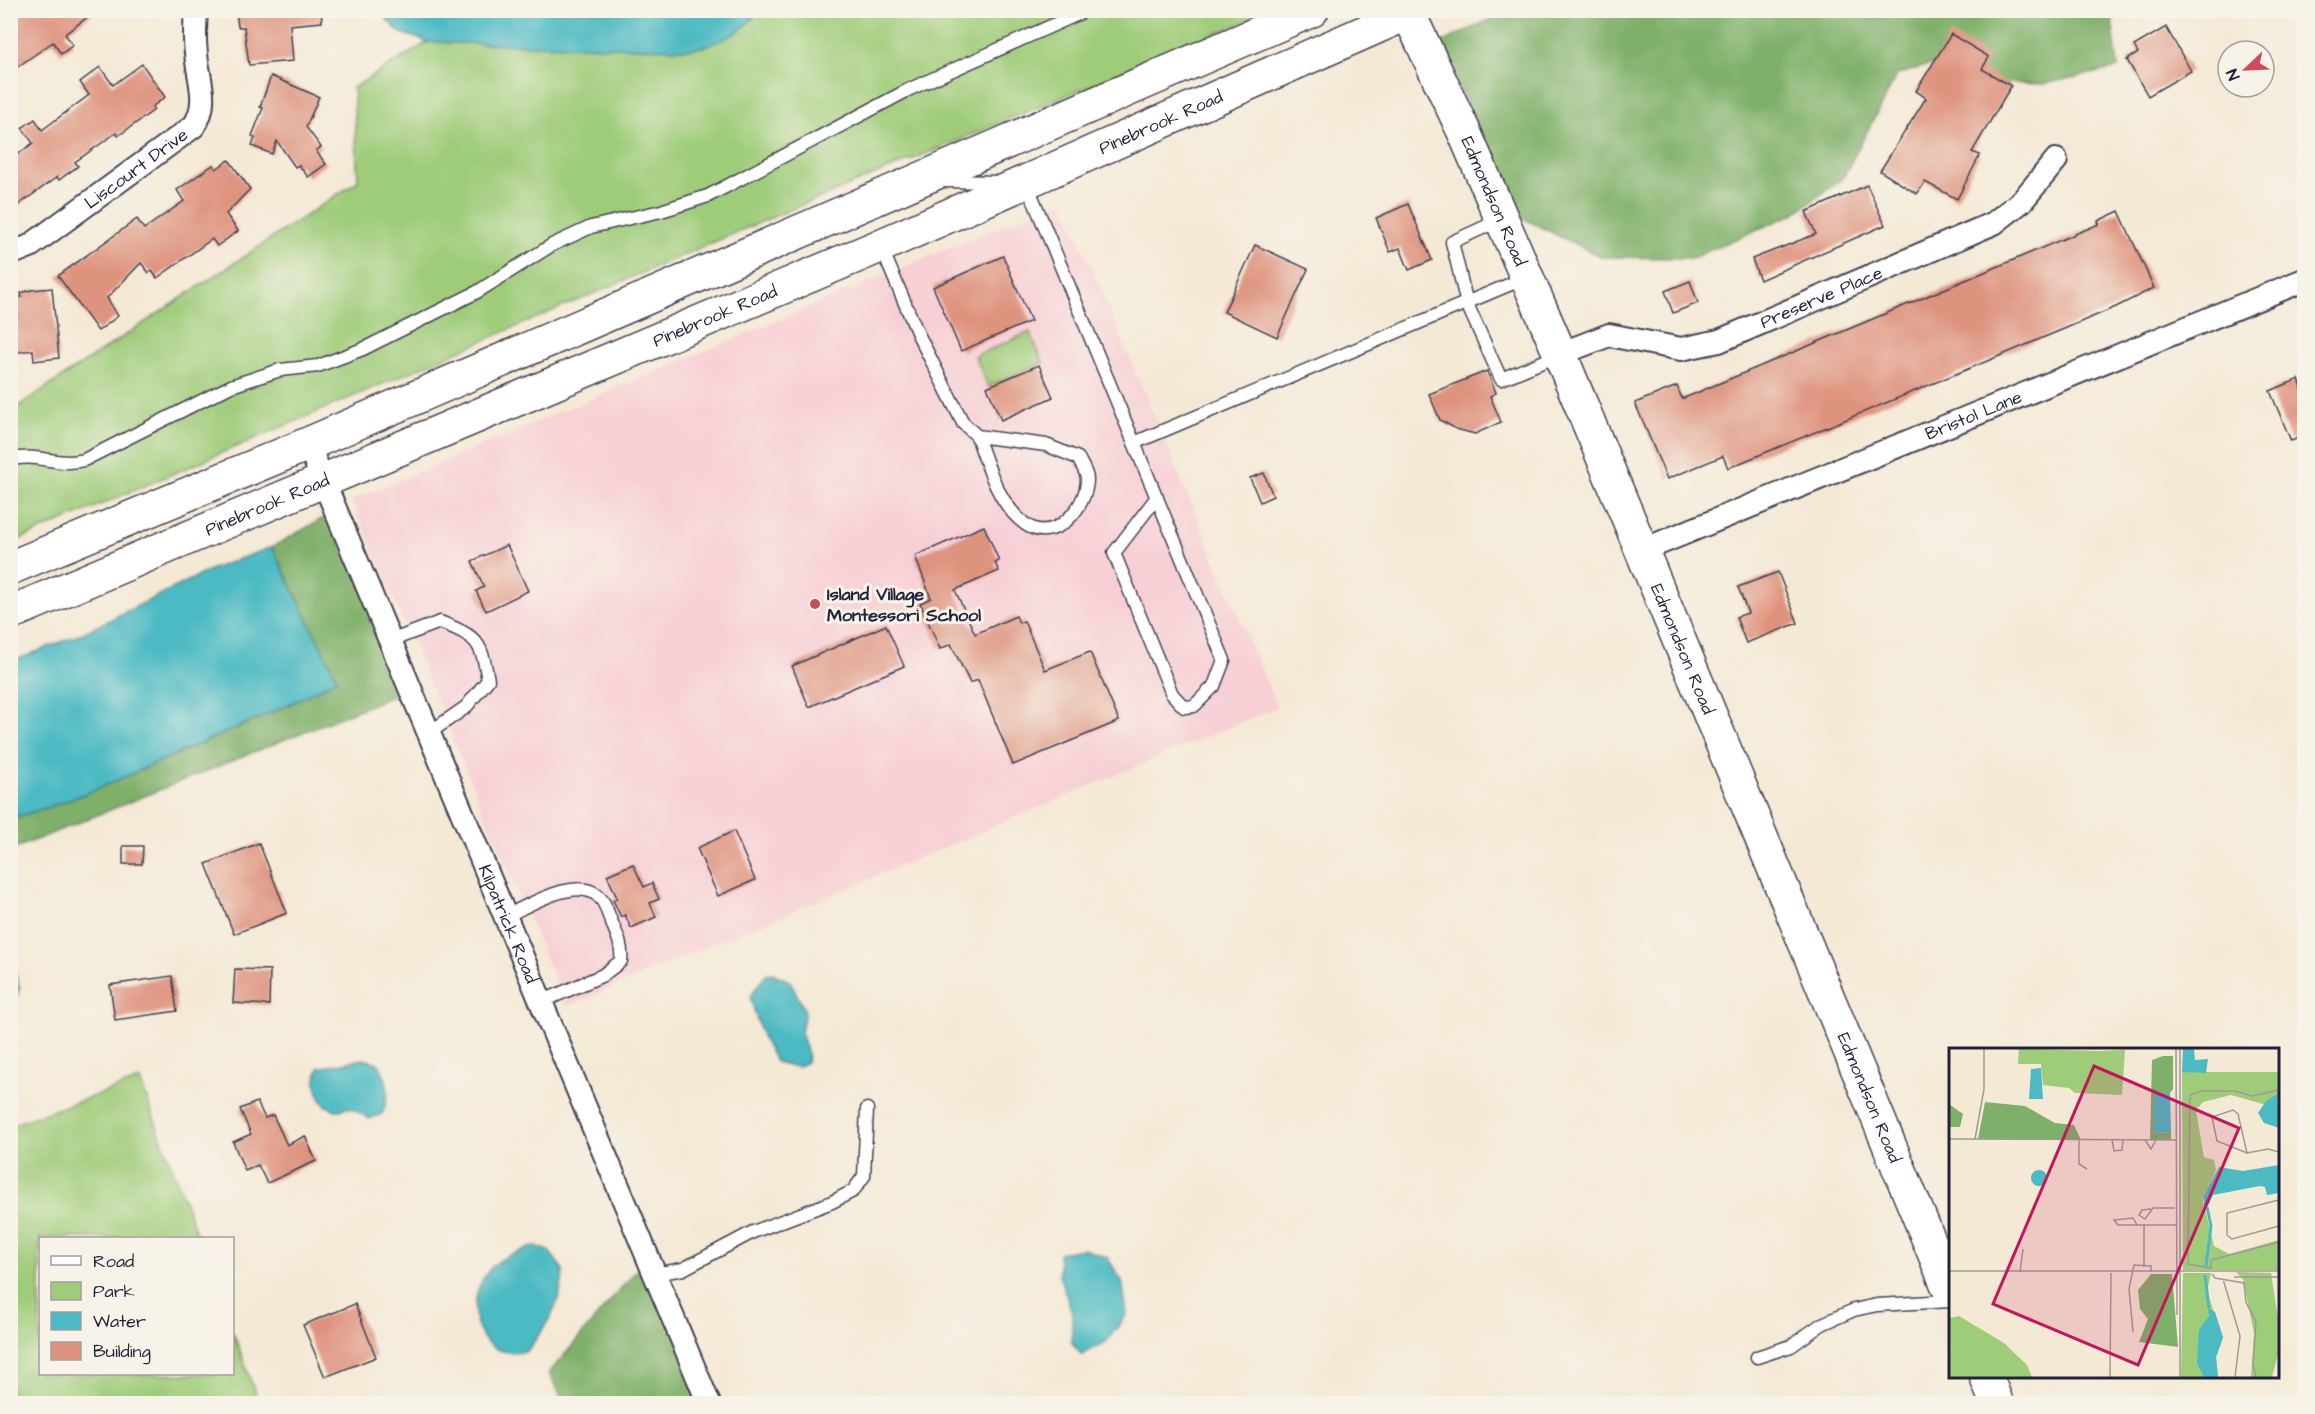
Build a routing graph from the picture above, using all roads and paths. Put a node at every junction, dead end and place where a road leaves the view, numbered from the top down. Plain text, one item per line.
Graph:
1 (196, 10) edge
2 (1087, 10) edge
3 (1312, 10) edge
4 (1410, 12) edge
5 (2056, 160) dead end
6 (917, 181) junction
7 (1026, 182) junction
8 (1502, 220) junction
9 (880, 246) junction
10 (10, 254) edge
11 (1526, 277) junction
12 (2304, 280) edge
13 (1467, 303) junction
14 (1560, 354) junction
15 (977, 436) junction
16 (1134, 442) junction
17 (308, 444) junction
18 (10, 460) edge
19 (323, 480) junction
20 (1157, 497) junction
21 (1643, 550) junction
22 (10, 568) edge
23 (10, 613) edge
24 (390, 641) junction
25 (429, 732) junction
26 (506, 916) junction
27 (541, 1002) junction
28 (867, 1109) dead end
29 (655, 1274) junction
30 (1949, 1289) edge
31 (1949, 1301) edge
32 (1757, 1357) dead end
33 (1986, 1378) edge
34 (709, 1404) edge
35 (1997, 1404) edge

1 - 10 street, Liscourt Drive
2 - 18 lane
3 - 6 street
4 - 7 street, Pinebrook Road
4 - 8 street, Edmondson Road
5 - 14 street, Preserve Place
6 - 7 lane
6 - 17 street
7 - 9 street, Pinebrook Road
7 - 16 lane
8 - 11 street, Edmondson Road
8 - 13 lane
9 - 15 lane
9 - 19 street, Pinebrook Road
11 - 13 lane
11 - 14 street, Edmondson Road
12 - 21 street, Bristol Lane
13 - 14 lane
13 - 16 lane
14 - 21 street, Edmondson Road
15 - 15 lane
16 - 20 lane
17 - 19 street, Kilpatrick Road
17 - 22 street
19 - 23 street, Pinebrook Road
19 - 24 street, Kilpatrick Road
20 - 20 lane
21 - 30 street, Edmondson Road
24 - 25 street, Kilpatrick Road
24 - 25 lane
25 - 26 street, Kilpatrick Road
26 - 27 street, Kilpatrick Road
26 - 27 lane
27 - 29 street, Kilpatrick Road
28 - 29 lane
29 - 34 street, Kilpatrick Road
31 - 32 lane
33 - 35 street

